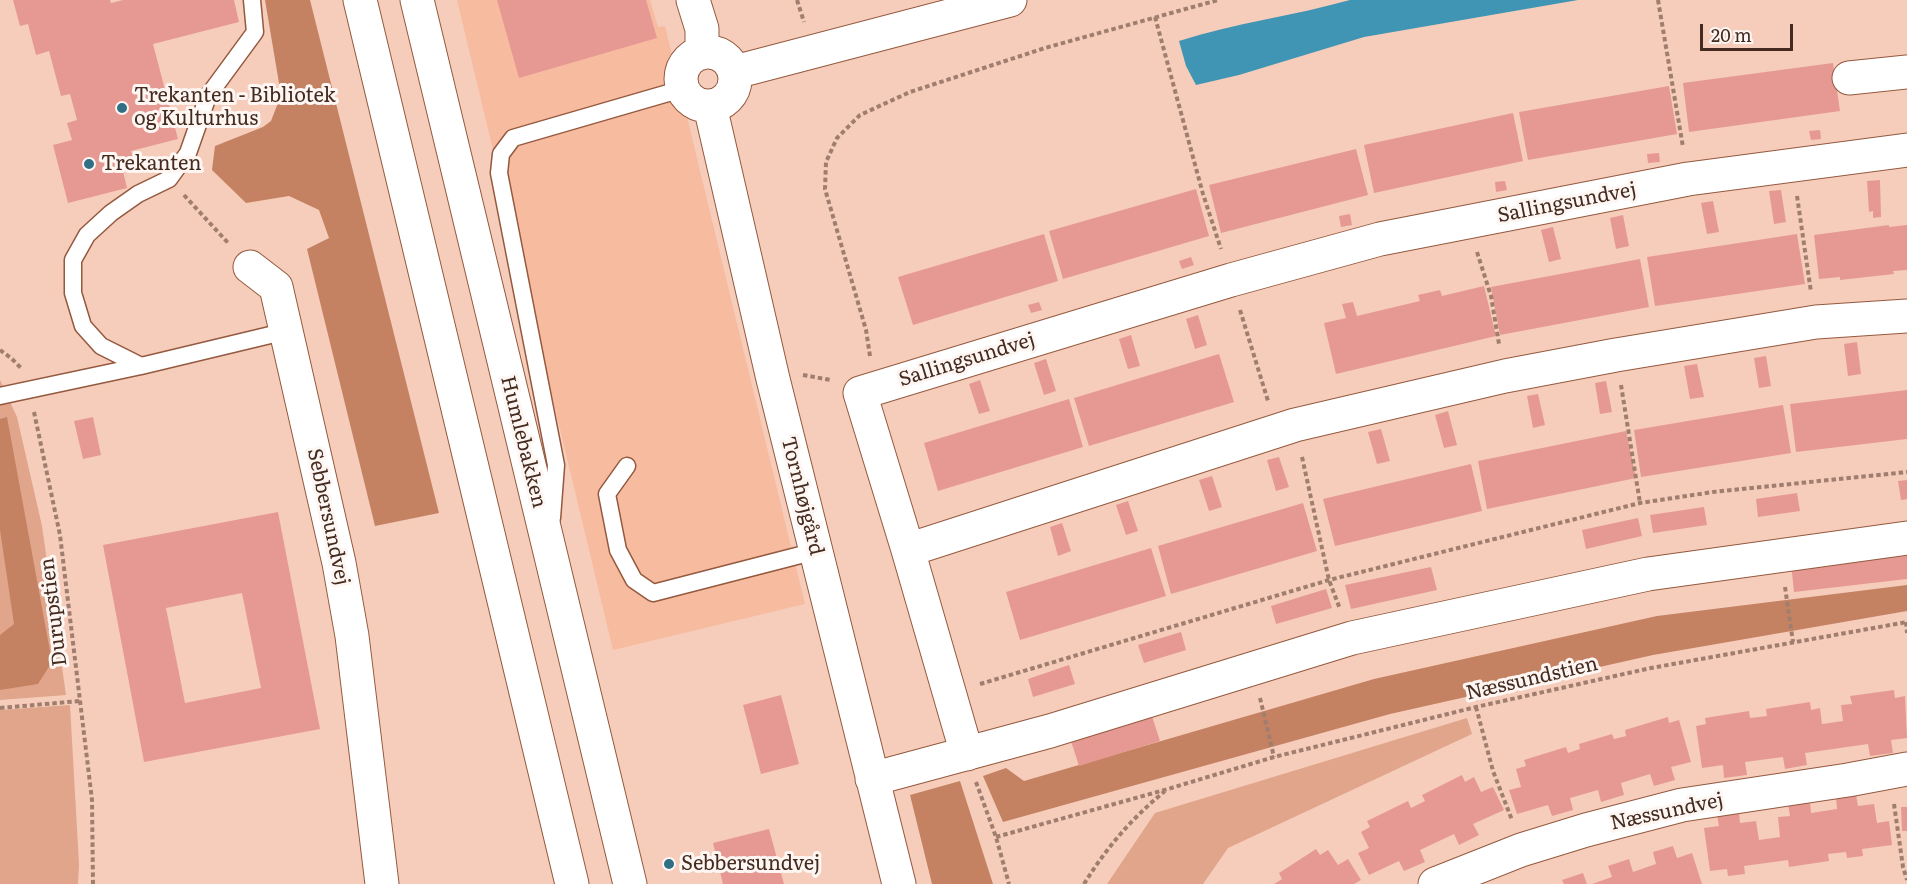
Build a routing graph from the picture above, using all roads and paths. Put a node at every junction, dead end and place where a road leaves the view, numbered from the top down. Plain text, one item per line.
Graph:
1 (252, 0) edge
2 (360, 0) edge
3 (417, 0) edge
4 (693, 0) edge
5 (1218, 0) edge
6 (1658, 0) edge
7 (996, 2) edge
8 (1155, 16) junction
9 (702, 53) junction
10 (735, 72) junction
11 (1907, 72) edge
12 (1849, 78) dead end
13 (682, 89) junction
14 (710, 106) junction
15 (1907, 150) edge
16 (1792, 165) junction
17 (169, 179) junction
18 (1688, 179) junction
19 (1468, 223) junction
20 (215, 229) dead end
21 (250, 267) dead end
22 (1231, 280) junction
23 (1907, 316) edge
24 (1816, 322) junction
25 (287, 331) junction
26 (0, 350) edge
27 (1616, 355) junction
28 (141, 366) junction
29 (1505, 376) junction
30 (773, 379) junction
31 (29, 390) junction
32 (860, 393) junction
33 (0, 396) edge
34 (1286, 428) junction
35 (627, 466) dead end
36 (1907, 472) edge
37 (1640, 503) junction
38 (1907, 538) edge
39 (549, 550) junction
40 (908, 550) junction
41 (816, 551) junction
42 (1329, 580) junction
43 (1786, 596) dead end
44 (1906, 622) edge
45 (1907, 633) edge
46 (1352, 638) junction
47 (1792, 642) junction
48 (949, 693) junction
49 (80, 701) junction
50 (1476, 707) junction
51 (0, 708) edge
52 (1262, 712) dead end
53 (967, 754) junction
54 (1274, 757) junction
55 (1907, 769) edge
56 (872, 779) junction
57 (1168, 789) junction
58 (1505, 798) dead end
59 (1894, 803) dead end
60 (996, 837) junction
61 (1907, 880) edge
62 (93, 884) edge
63 (382, 884) edge
64 (572, 884) edge
65 (630, 884) edge
66 (899, 884) edge
67 (1009, 884) edge
68 (1084, 884) edge
69 (1435, 884) edge

1 - 17 lane
2 - 64 street
3 - 39 street, Humlebakken
4 - 9 street
5 - 8 path
6 - 18 path
7 - 10 street
8 - 22 path
8 - 32 path
9 - 10 street
9 - 13 street
10 - 14 street
11 - 12 street
13 - 14 street
13 - 39 lane
14 - 30 street, Tornhøjgård
15 - 16 street, Sallingsundvej
16 - 18 street, Sallingsundvej
16 - 24 path
17 - 20 path
17 - 28 lane
18 - 19 street, Sallingsundvej
19 - 22 street, Sallingsundvej
19 - 29 path
21 - 25 street, Sebbersundvej
22 - 32 street, Sallingsundvej
22 - 34 path
23 - 24 street
24 - 27 street
25 - 28 lane
25 - 63 street, Sebbersundvej
26 - 31 path, Durupstien
27 - 29 street
27 - 37 path
28 - 31 lane
29 - 34 street
30 - 32 path
30 - 41 street, Tornhøjgård
31 - 33 lane
31 - 49 path, Durupstien
32 - 40 street
34 - 40 street
34 - 42 path
35 - 41 lane
36 - 37 path
37 - 42 path
38 - 46 street
39 - 65 street, Humlebakken
40 - 48 street
41 - 56 street, Tornhøjgård
42 - 46 path
42 - 48 path
43 - 47 path
44 - 45 path
44 - 47 path, Næssundstien
46 - 53 street
47 - 50 path, Næssundstien
48 - 53 street
49 - 51 path
49 - 62 path, Durupstien
50 - 54 path, Næssundstien
50 - 58 path
52 - 54 path
53 - 56 street
53 - 60 path
54 - 57 path, Næssundstien
55 - 69 street, Næssundvej
56 - 66 street, Tornhøjgård
57 - 60 path, Næssundstien
57 - 68 path, Næssundstien
59 - 61 path
60 - 67 path

